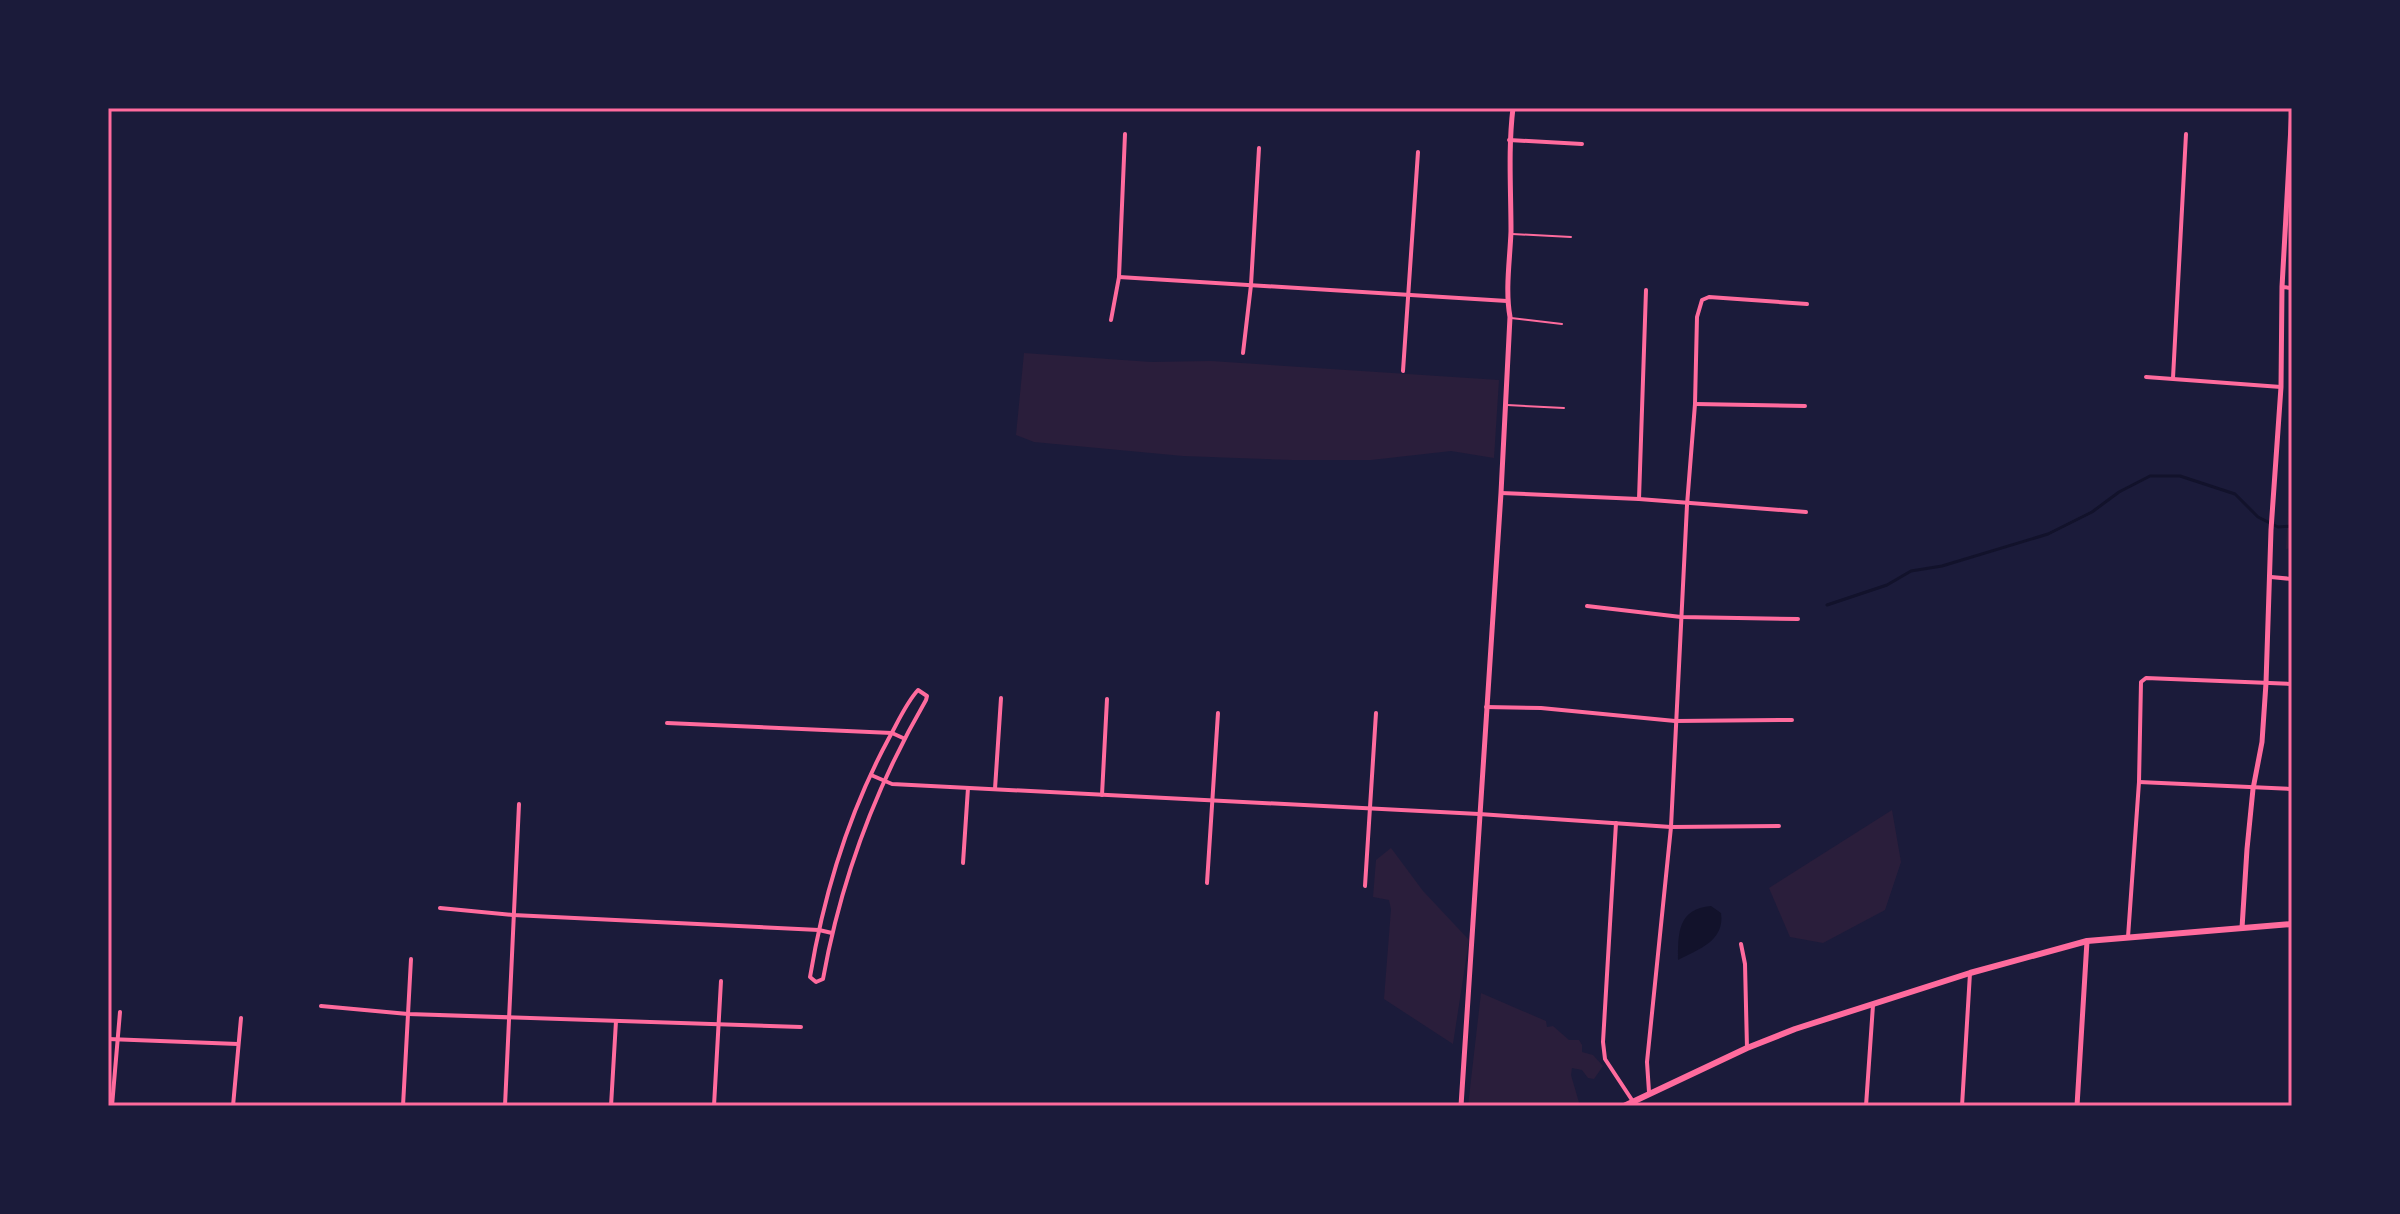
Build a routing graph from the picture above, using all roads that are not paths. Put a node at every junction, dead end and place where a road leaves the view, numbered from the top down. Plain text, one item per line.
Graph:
1 (1513, 108) edge
2 (2292, 108) edge
3 (1125, 134) dead end
4 (2186, 134) dead end
5 (1509, 140) junction
6 (1582, 144) dead end
7 (1259, 148) dead end
8 (1418, 152) dead end
9 (1511, 234) junction
10 (1571, 237) dead end
11 (1119, 277) junction
12 (1251, 285) junction
13 (2282, 287) junction
14 (2292, 288) edge
15 (1646, 290) dead end
16 (1406, 296) junction
17 (1507, 301) junction
18 (1807, 304) dead end
19 (1510, 317) junction
20 (1111, 320) dead end
21 (1562, 324) dead end
22 (1243, 353) dead end
23 (1403, 371) dead end
24 (2146, 377) dead end
25 (2173, 378) junction
26 (2281, 387) junction
27 (1506, 404) junction
28 (1695, 404) junction
29 (1805, 406) dead end
30 (1564, 408) dead end
31 (1501, 493) junction
32 (1639, 499) junction
33 (1687, 505) junction
34 (1806, 512) dead end
35 (2271, 577) junction
36 (2292, 579) edge
37 (1587, 606) dead end
38 (1681, 617) junction
39 (1798, 619) dead end
40 (2266, 683) junction
41 (2292, 684) edge
42 (1001, 698) dead end
43 (1107, 699) dead end
44 (1486, 707) junction
45 (1218, 713) dead end
46 (1376, 713) dead end
47 (1792, 720) dead end
48 (1675, 721) junction
49 (667, 723) dead end
50 (892, 733) junction
51 (904, 739) junction
52 (871, 775) junction
53 (883, 780) junction
54 (2139, 782) junction
55 (968, 788) junction
56 (995, 789) junction
57 (2253, 789) junction
58 (2292, 789) edge
59 (1102, 795) junction
60 (1212, 801) junction
61 (519, 804) dead end
62 (1370, 808) junction
63 (1479, 814) junction
64 (1616, 823) junction
65 (1779, 826) dead end
66 (1671, 827) junction
67 (963, 863) dead end
68 (1207, 883) dead end
69 (1365, 886) dead end
70 (440, 908) dead end
71 (513, 915) junction
72 (2292, 924) edge
73 (2242, 928) junction
74 (819, 930) junction
75 (832, 933) junction
76 (2128, 937) junction
77 (2087, 941) junction
78 (1741, 944) dead end
79 (411, 959) dead end
80 (1970, 973) junction
81 (721, 981) dead end
82 (1873, 1002) junction
83 (321, 1006) dead end
84 (120, 1012) dead end
85 (408, 1014) junction
86 (509, 1017) junction
87 (241, 1018) dead end
88 (616, 1020) junction
89 (718, 1023) junction
90 (801, 1027) dead end
91 (108, 1039) edge
92 (117, 1039) junction
93 (238, 1044) junction
94 (1747, 1048) junction
95 (1649, 1092) junction
96 (1632, 1100) junction
97 (112, 1106) edge
98 (233, 1106) edge
99 (403, 1106) edge
100 (505, 1106) edge
101 (611, 1106) edge
102 (714, 1106) edge
103 (1461, 1106) edge
104 (1624, 1106) edge
105 (1866, 1106) edge
106 (1962, 1106) edge
107 (2077, 1106) edge

1 - 5 street
2 - 13 street
3 - 11 street
4 - 25 street
5 - 6 street
5 - 9 street
7 - 12 street
8 - 16 street
9 - 10 lane
9 - 17 street
11 - 12 street
11 - 20 street
12 - 16 street
12 - 22 street
13 - 14 street
13 - 26 street
15 - 32 street
16 - 17 street
16 - 23 street
17 - 19 street
18 - 28 street
19 - 21 lane
19 - 27 street
24 - 25 street
25 - 26 street
26 - 35 street
27 - 30 lane
27 - 31 street
28 - 29 street
28 - 33 street
31 - 32 street
31 - 44 street
32 - 33 street
33 - 34 street
33 - 38 street
35 - 36 street
35 - 40 street
37 - 38 street
38 - 39 street
38 - 48 street
40 - 41 street
40 - 54 street
40 - 57 street
42 - 56 street
43 - 59 street
44 - 48 street
44 - 63 street
45 - 60 street
46 - 62 street
47 - 48 street
48 - 66 street
49 - 50 street
50 - 51 street
50 - 51 street
50 - 52 street
51 - 53 street
52 - 53 street
52 - 74 street
53 - 55 street
53 - 75 street
54 - 57 street
54 - 76 street
55 - 56 street
55 - 67 street
56 - 59 street
57 - 58 street
57 - 73 street
59 - 60 street
60 - 62 street
60 - 68 street
61 - 71 street
62 - 63 street
62 - 69 street
63 - 64 street
63 - 103 street
64 - 66 street
64 - 96 street
65 - 66 street
66 - 95 street
70 - 71 street
71 - 74 street
71 - 86 street
72 - 73 main road
73 - 76 main road
74 - 75 street
74 - 75 street
76 - 77 main road
77 - 80 main road
77 - 107 street
78 - 94 street
79 - 85 street
80 - 82 main road
80 - 106 street
81 - 89 street
82 - 94 main road
82 - 105 street
83 - 85 street
84 - 92 street
85 - 86 street
85 - 99 street
86 - 88 street
86 - 100 street
87 - 93 street
88 - 89 street
88 - 101 street
89 - 90 street
89 - 102 street
91 - 92 street
92 - 93 street
92 - 97 street
93 - 98 street
94 - 95 main road
95 - 96 main road
96 - 104 main road

